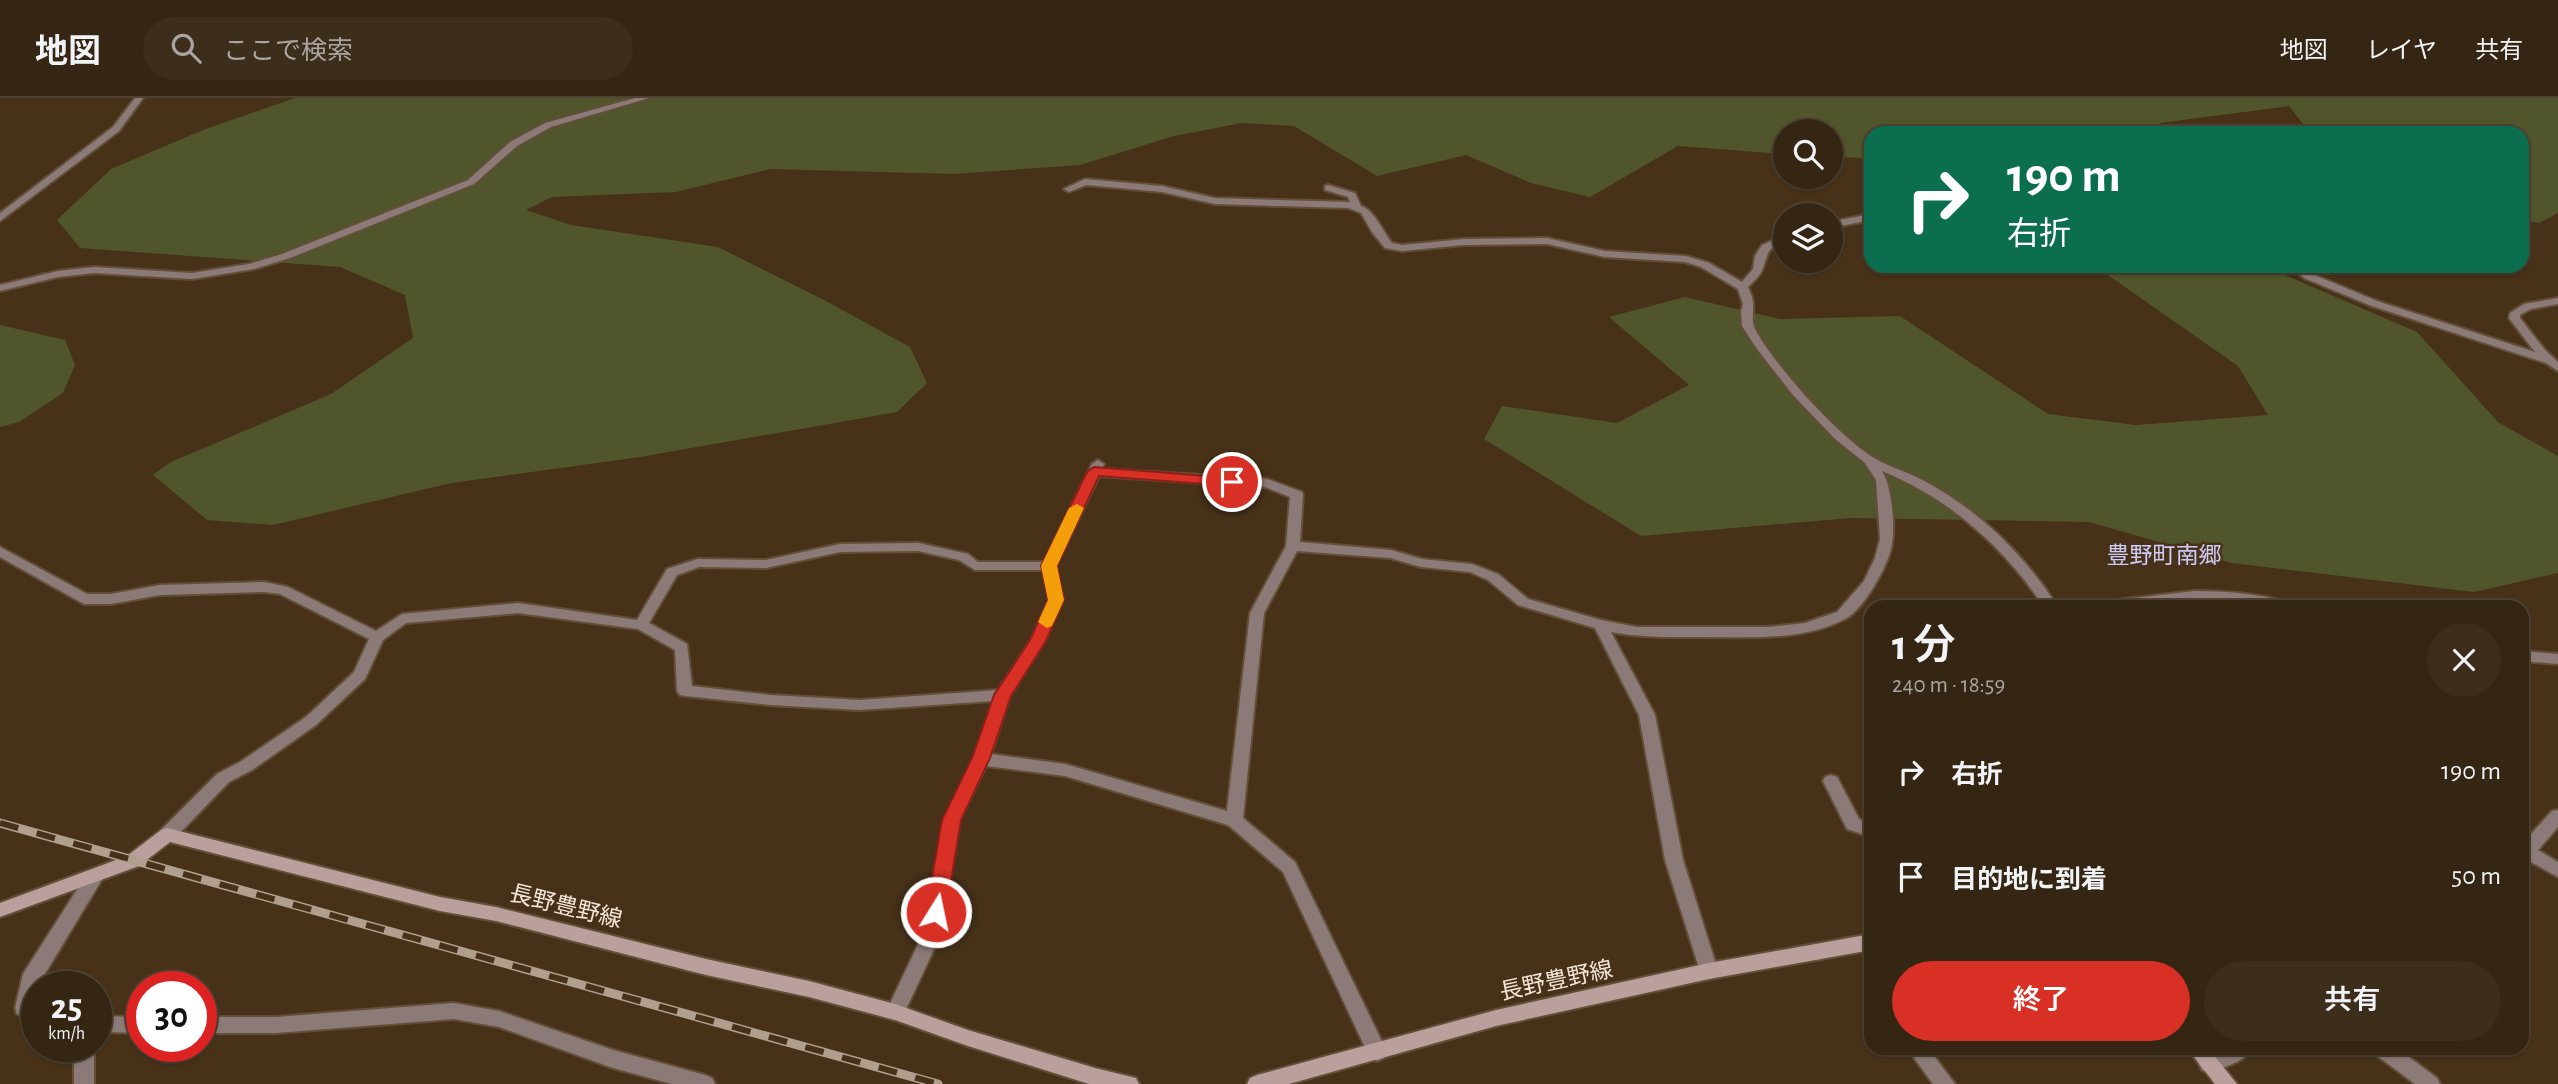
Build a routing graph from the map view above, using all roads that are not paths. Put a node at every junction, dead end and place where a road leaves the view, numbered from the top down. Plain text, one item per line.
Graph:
1 (139, 98) edge
2 (645, 98) edge
3 (1328, 188) dead end
4 (1069, 189) dead end
5 (1357, 208) junction
6 (0, 218) edge
7 (1864, 218) edge
8 (1843, 222) edge
9 (1773, 244) edge
10 (2304, 273) edge
11 (1743, 287) junction
12 (0, 288) edge
13 (2558, 301) edge
14 (2554, 365) edge
15 (1870, 461) junction
16 (1293, 546) junction
17 (0, 551) edge
18 (1049, 566) junction
19 (2046, 600) edge
20 (2144, 600) edge
21 (2269, 600) edge
22 (641, 625) junction
23 (1600, 625) junction
24 (377, 637) junction
25 (2529, 657) edge
26 (2558, 659) edge
27 (1003, 695) junction
28 (981, 758) junction
29 (1831, 781) dead end
30 (2558, 816) edge
31 (1234, 820) junction
32 (1864, 828) edge
33 (167, 835) junction
34 (2529, 847) edge
35 (2529, 855) edge
36 (2558, 870) edge
37 (95, 876) junction
38 (0, 910) edge
39 (1864, 946) edge
40 (36, 971) edge
41 (1709, 971) junction
42 (895, 1012) junction
43 (217, 1025) edge
44 (1377, 1052) junction
45 (1922, 1055) edge
46 (2202, 1055) edge
47 (2228, 1055) edge
48 (2391, 1055) edge
49 (84, 1062) edge
50 (2209, 1064) junction
51 (84, 1084) edge
52 (705, 1084) edge
53 (1129, 1084) edge
54 (1257, 1084) edge
55 (1945, 1084) edge
56 (2227, 1084) edge
57 (2430, 1084) edge

1 - 6 street
2 - 12 street
3 - 5 street
4 - 5 street
5 - 11 street
7 - 8 street
9 - 11 street
10 - 14 street
11 - 15 street
13 - 14 street
15 - 19 street
15 - 23 street
16 - 18 street
16 - 23 street
16 - 31 street
17 - 24 street
18 - 22 street
18 - 27 street
20 - 21 street
22 - 24 street
22 - 27 street
23 - 41 street
24 - 33 street
25 - 26 street
27 - 28 street
28 - 31 street
28 - 42 street
29 - 32 street
30 - 34 street
31 - 44 street
33 - 37 main road
33 - 42 main road, 長野豊野線
35 - 36 street
37 - 38 main road
37 - 40 street
39 - 41 main road, 長野豊野線
41 - 44 main road, 長野豊野線
42 - 53 main road, 長野豊野線
43 - 52 street
44 - 54 main road, 長野豊野線
45 - 55 street
46 - 50 main road
47 - 50 street
48 - 57 street
49 - 51 street
50 - 56 main road

